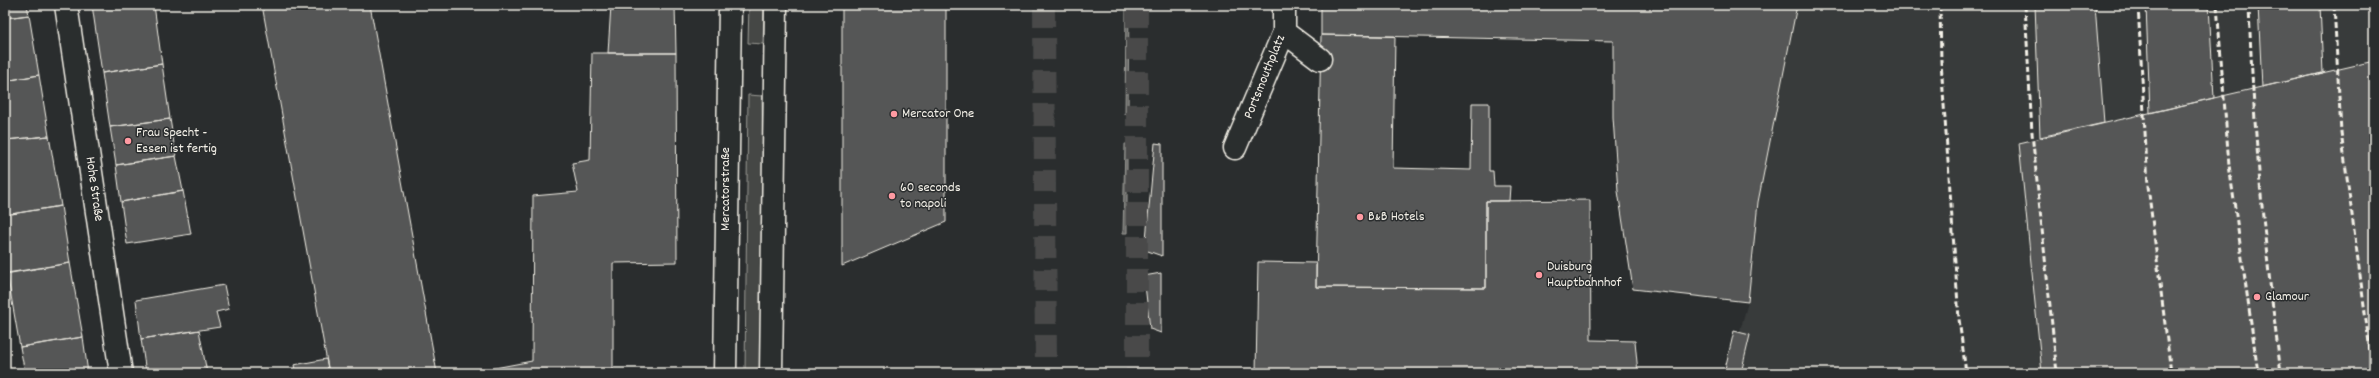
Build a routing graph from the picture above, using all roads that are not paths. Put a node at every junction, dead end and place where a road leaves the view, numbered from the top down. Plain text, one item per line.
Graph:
1 (66, 5) edge
2 (730, 5) edge
3 (776, 5) edge
4 (1284, 5) edge
5 (1284, 32) junction
6 (1320, 59) dead end
7 (1235, 148) dead end
8 (121, 373) edge
9 (725, 373) edge
10 (771, 373) edge

1 - 8 main road, Hohe Straße
2 - 9 main road, Mercatorstraße
3 - 10 main road
4 - 5 main road, Portsmouthplatz
5 - 6 main road
5 - 7 main road, Portsmouthplatz

